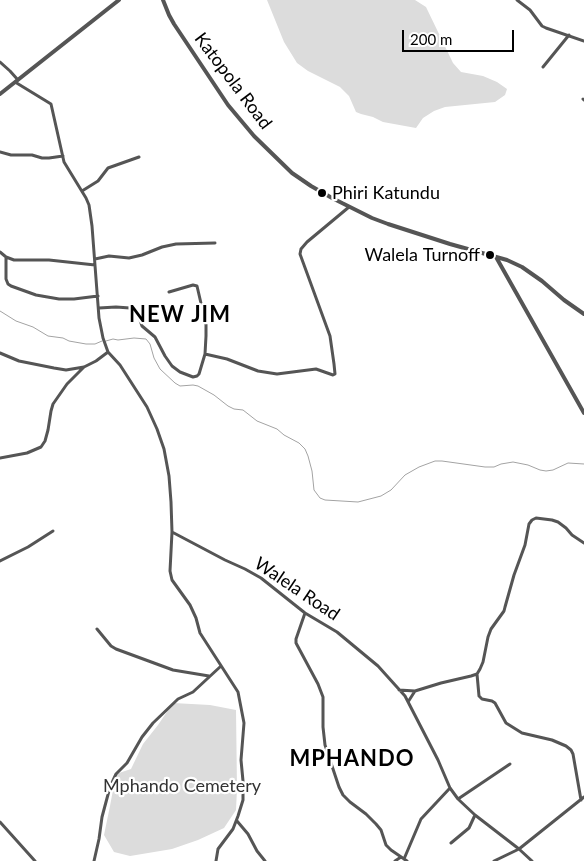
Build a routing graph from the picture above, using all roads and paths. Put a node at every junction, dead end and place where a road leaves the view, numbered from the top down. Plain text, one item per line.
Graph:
1 (119, 0) edge
2 (164, 0) edge
3 (517, 0) edge
4 (569, 35) junction
5 (584, 41) edge
6 (0, 62) edge
7 (543, 67) dead end
8 (17, 81) junction
9 (0, 94) edge
10 (0, 152) edge
11 (63, 156) junction
12 (139, 157) dead end
13 (82, 191) junction
14 (349, 207) junction
15 (215, 242) dead end
16 (0, 252) edge
17 (6, 257) junction
18 (496, 257) junction
19 (95, 259) junction
20 (95, 265) junction
21 (169, 292) dead end
22 (98, 296) junction
23 (99, 308) junction
24 (584, 314) edge
25 (108, 352) junction
26 (0, 354) edge
27 (205, 354) junction
28 (84, 367) junction
29 (584, 413) edge
30 (0, 458) edge
31 (53, 531) dead end
32 (172, 532) junction
33 (584, 542) edge
34 (0, 561) edge
35 (305, 613) junction
36 (97, 629) dead end
37 (220, 666) junction
38 (477, 674) junction
39 (209, 676) junction
40 (400, 690) junction
41 (415, 691) junction
42 (408, 702) junction
43 (510, 764) dead end
44 (450, 788) junction
45 (458, 799) junction
46 (582, 799) edge
47 (475, 815) junction
48 (237, 820) junction
49 (0, 822) edge
50 (451, 843) dead end
51 (519, 849) junction
52 (404, 859) edge
53 (527, 859) edge
54 (34, 861) edge
55 (94, 861) edge
56 (216, 861) edge
57 (265, 861) edge
58 (395, 861) edge
59 (494, 861) edge
60 (532, 861) edge

1 - 8 street
2 - 14 street, Katopola Road
3 - 4 street
4 - 5 street
4 - 7 street
6 - 8 street
8 - 9 street
8 - 11 street
10 - 11 street
11 - 13 street
12 - 13 street
13 - 19 street
14 - 18 street, Katopola Road
14 - 27 street
15 - 19 street
16 - 17 street
17 - 20 street
17 - 22 street
18 - 24 street, Katopola Road
18 - 29 street
19 - 20 street
20 - 22 street
21 - 27 street
22 - 23 street
23 - 25 street
23 - 27 street
25 - 28 street
25 - 32 street
26 - 28 street
28 - 30 street
31 - 34 street
32 - 35 street, Walela Road
32 - 37 street
33 - 38 street
35 - 40 street, Walela Road
35 - 52 street
36 - 39 street
37 - 39 street
37 - 48 street
38 - 41 street
38 - 46 street
39 - 55 street
40 - 41 street
40 - 42 street, Walela Road
41 - 42 street
42 - 44 street, Walela Road
43 - 45 street
44 - 45 street, Walela Road
44 - 52 street
45 - 47 street, Walela Road
46 - 51 street
47 - 50 street
47 - 51 street, Walela Road
48 - 56 street
48 - 57 street
49 - 54 street
51 - 53 street, Walela Road
51 - 59 street
52 - 58 street
53 - 60 street, Walela Road

